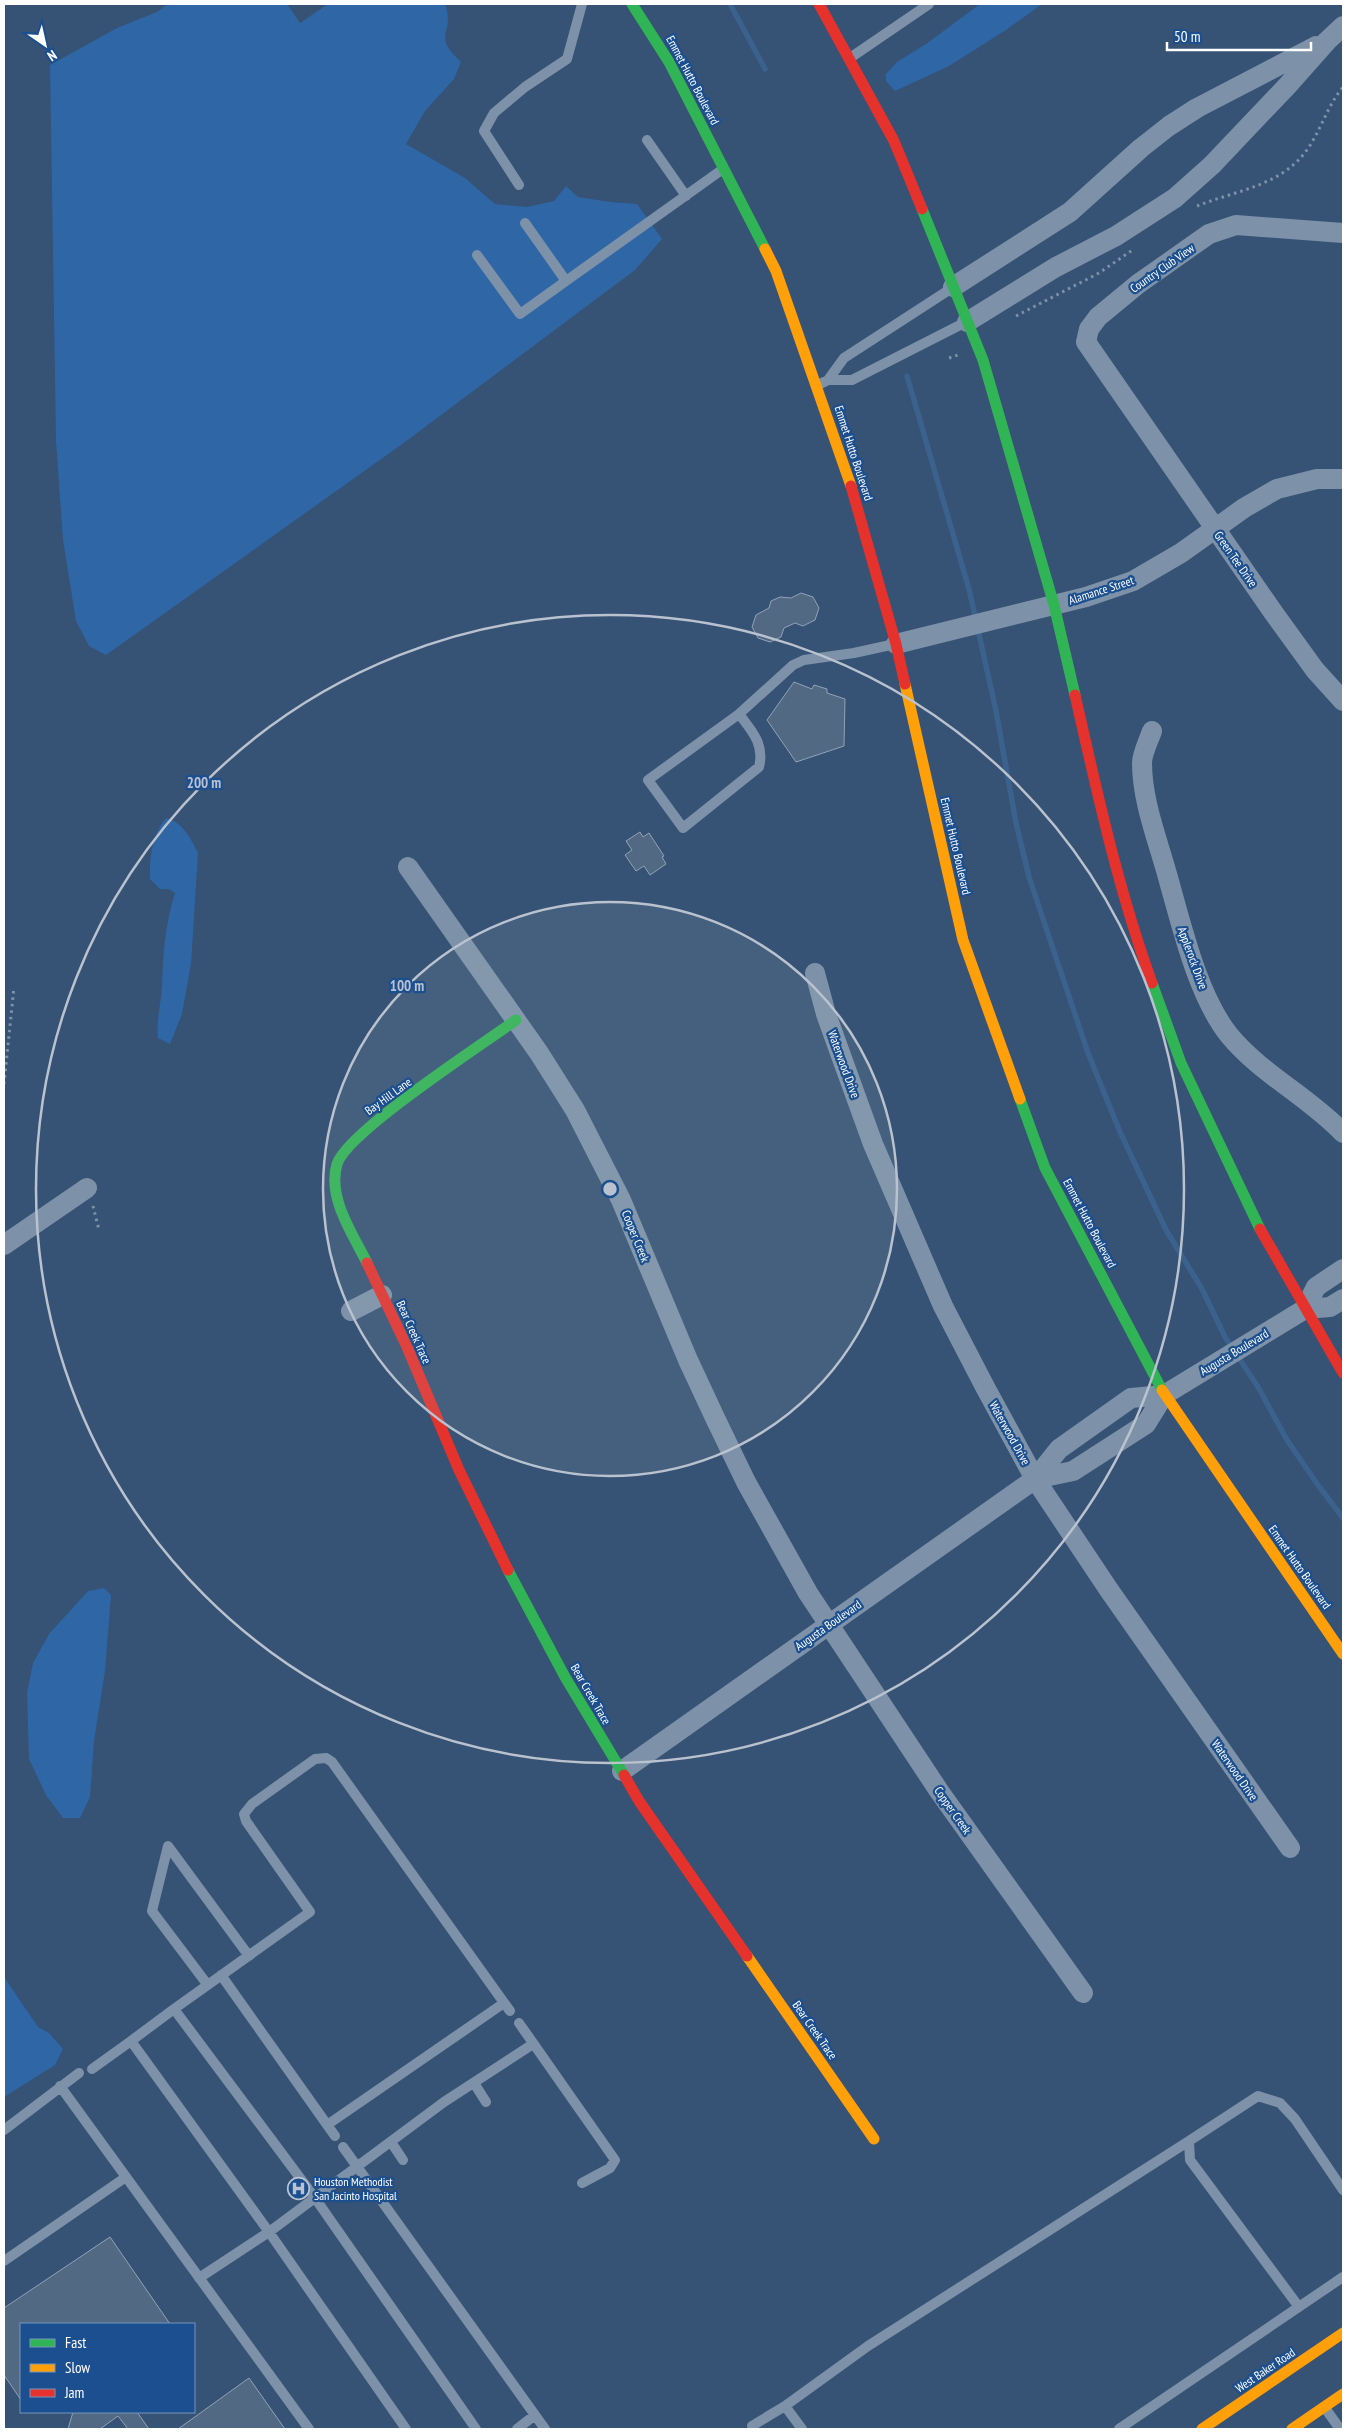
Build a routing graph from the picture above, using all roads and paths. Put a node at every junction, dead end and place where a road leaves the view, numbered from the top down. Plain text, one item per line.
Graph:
1 (582, 4) edge
2 (632, 4) edge
3 (818, 4) edge
4 (929, 4) edge
5 (1343, 26) edge
6 (1327, 41) junction
7 (849, 59) junction
8 (647, 140) dead end
9 (724, 169) junction
10 (519, 185) dead end
11 (686, 196) junction
12 (525, 223) dead end
13 (1343, 232) edge
14 (477, 255) dead end
15 (566, 281) junction
16 (954, 287) junction
17 (967, 322) junction
18 (828, 380) junction
19 (817, 386) junction
20 (1134, 412) joint
21 (1343, 479) edge
22 (1215, 528) junction
23 (1054, 605) junction
24 (896, 644) junction
25 (1343, 701) edge
26 (739, 714) junction
27 (1152, 731) dead end
28 (408, 867) dead end
29 (815, 973) dead end
30 (14, 987) dead end
31 (516, 1020) junction
32 (4, 1084) edge
33 (1343, 1133) edge
34 (87, 1188) dead end
35 (349, 1226) joint
36 (4, 1245) edge
37 (1343, 1269) edge
38 (382, 1295) junction
39 (1343, 1298) edge
40 (1305, 1310) junction
41 (351, 1311) dead end
42 (1343, 1373) edge
43 (1164, 1395) junction
44 (1035, 1479) junction
45 (828, 1624) junction
46 (1343, 1654) edge
47 (622, 1771) junction
48 (1290, 1848) dead end
49 (249, 1956) junction
50 (221, 1975) junction
51 (208, 1984) junction
52 (1083, 1993) dead end
53 (174, 2009) junction
54 (518, 2023) dead end
55 (131, 2041) junction
56 (533, 2044) junction
57 (92, 2070) dead end
58 (79, 2073) dead end
59 (474, 2083) junction
60 (60, 2086) junction
61 (486, 2102) dead end
62 (327, 2126) junction
63 (4, 2130) edge
64 (335, 2136) dead end
65 (874, 2139) dead end
66 (391, 2142) junction
67 (1188, 2142) junction
68 (343, 2147) dead end
69 (404, 2160) dead end
70 (358, 2168) junction
71 (126, 2177) junction
72 (582, 2184) dead end
73 (1343, 2190) edge
74 (315, 2198) junction
75 (269, 2232) junction
76 (4, 2261) edge
77 (1343, 2277) edge
78 (199, 2278) junction
79 (1299, 2307) junction
80 (1343, 2333) edge
81 (1343, 2394) edge
82 (785, 2406) junction
83 (1324, 2407) junction
84 (535, 2415) junction
85 (752, 2426) dead end
86 (310, 2429) edge
87 (406, 2429) edge
88 (476, 2429) edge
89 (517, 2429) edge
90 (545, 2429) edge
91 (802, 2429) edge
92 (1119, 2429) edge
93 (1202, 2429) edge
94 (1292, 2429) edge
95 (1340, 2429) edge

1 - 10 lane
2 - 9 street, Emmet Hutto Boulevard
3 - 7 street
4 - 7 lane
5 - 6 street
6 - 16 street
6 - 17 street
7 - 16 street
8 - 11 lane
9 - 11 lane
9 - 19 street, Emmet Hutto Boulevard
11 - 15 lane
12 - 15 lane
13 - 20 street, Country Club View
14 - 15 lane
16 - 17 street
16 - 18 lane
17 - 18 lane
17 - 23 street
18 - 19 lane
19 - 24 street, Emmet Hutto Boulevard
20 - 22 street, Green Tee Drive
21 - 22 street, Alamance Street
22 - 23 street, Alamance Street
22 - 25 street, Green Tee Drive
23 - 24 street, Alamance Street
23 - 40 street
24 - 26 lane
24 - 43 street, Emmet Hutto Boulevard
26 - 26 lane
27 - 33 street, Applerock Drive
28 - 31 street, Cooper Creek
29 - 44 street, Waterwood Drive
30 - 32 path
31 - 35 street, Bay Hill Lane
31 - 45 street, Cooper Creek
34 - 36 street
35 - 38 street, Bear Creek Trace
37 - 40 street
38 - 41 street
38 - 47 street, Bear Creek Trace
39 - 40 street, Augusta Boulevard
40 - 42 street
40 - 43 street, Augusta Boulevard
43 - 44 street, Augusta Boulevard
43 - 44 street, Augusta Boulevard
43 - 46 street, Emmet Hutto Boulevard
44 - 45 street, Augusta Boulevard
44 - 48 street, Waterwood Drive
45 - 47 street, Augusta Boulevard
45 - 52 street, Copper Creek
47 - 65 street, Bear Creek Trace
49 - 50 lane
49 - 51 lane
49 - 62 lane
50 - 51 lane
50 - 62 lane
51 - 53 lane
53 - 55 lane
53 - 74 lane
54 - 56 lane
55 - 57 lane
55 - 75 lane
56 - 59 lane
56 - 72 lane
58 - 60 lane
59 - 61 lane
59 - 66 lane
60 - 63 lane
60 - 71 lane
62 - 64 lane
66 - 69 lane
66 - 70 lane
67 - 73 lane
67 - 79 lane
67 - 82 lane
68 - 70 lane
70 - 74 lane
70 - 84 lane
71 - 76 lane
71 - 78 lane
74 - 75 lane
74 - 88 lane
75 - 78 lane
75 - 87 lane
77 - 79 lane
78 - 86 lane
79 - 92 lane
80 - 93 street, West Baker Road
81 - 83 street
82 - 85 lane
82 - 91 lane
83 - 94 street
83 - 95 lane
84 - 89 lane
84 - 90 lane

